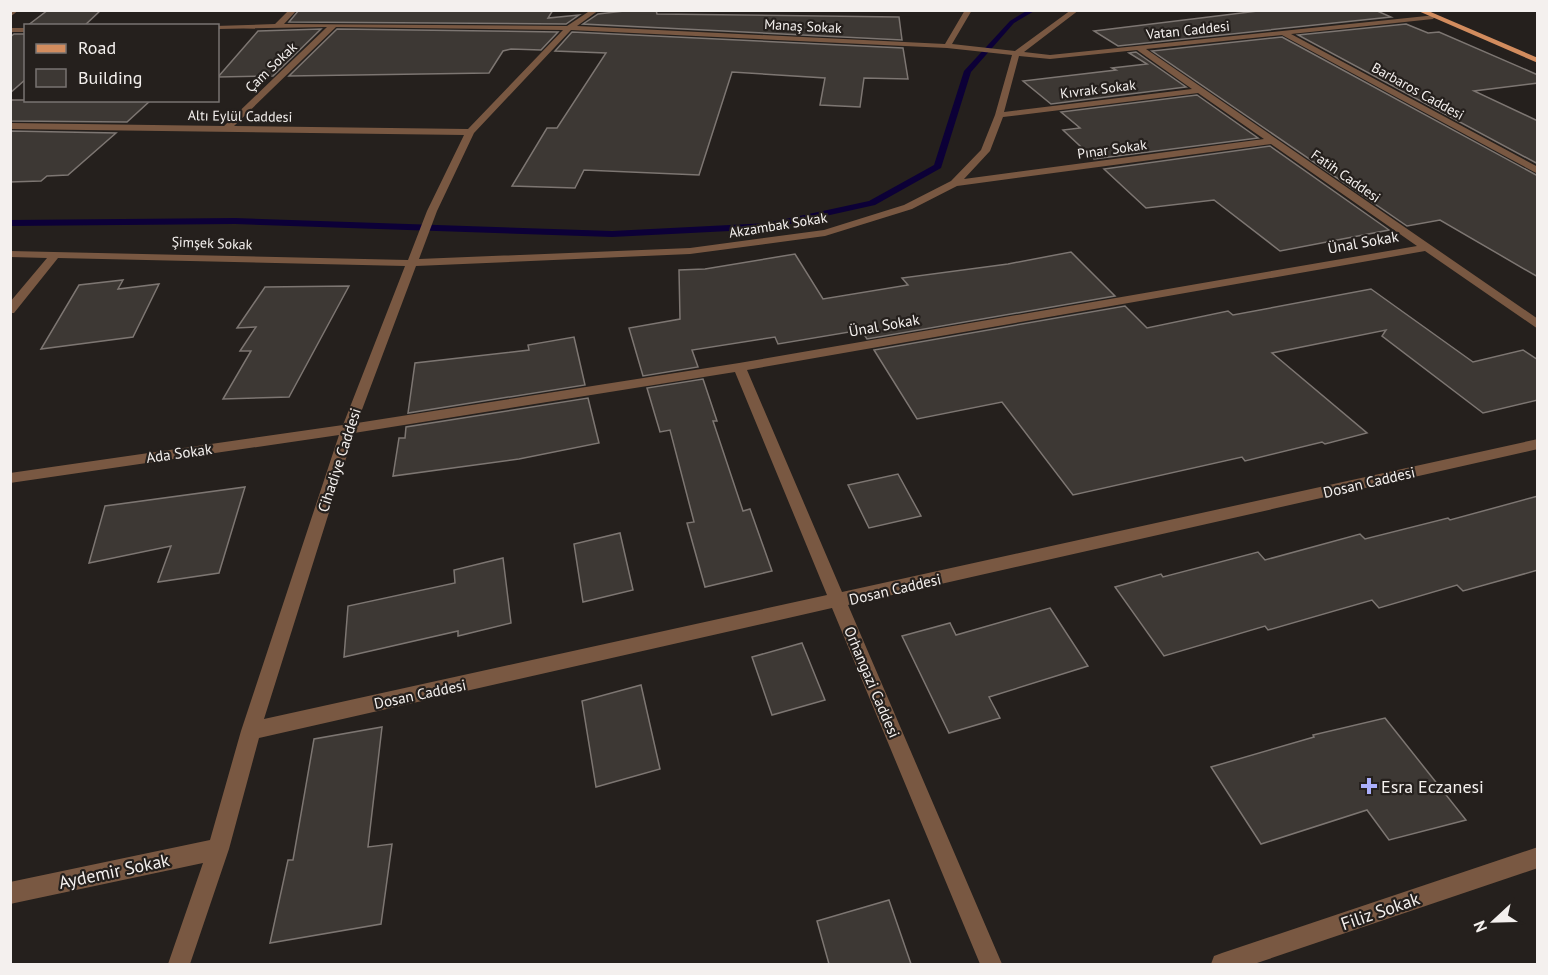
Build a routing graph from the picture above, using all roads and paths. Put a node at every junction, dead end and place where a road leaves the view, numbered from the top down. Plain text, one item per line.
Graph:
1 (16, 10) edge
2 (294, 10) edge
3 (596, 10) edge
4 (969, 10) edge
5 (1076, 10) edge
6 (1419, 10) edge
7 (10, 15) edge
8 (1433, 17) junction
9 (334, 25) junction
10 (277, 26) junction
11 (219, 27) edge
12 (569, 28) junction
13 (1285, 34) junction
14 (948, 46) junction
15 (964, 48) joint
16 (1140, 49) junction
17 (1016, 54) junction
18 (1538, 62) edge
19 (1200, 90) junction
20 (999, 114) junction
21 (10, 126) edge
22 (226, 129) junction
23 (470, 132) junction
24 (1272, 141) junction
25 (1538, 171) edge
26 (955, 183) junction
27 (1425, 248) junction
28 (10, 254) edge
29 (56, 254) junction
30 (415, 257) junction
31 (10, 310) edge
32 (1538, 325) edge
33 (739, 367) junction
34 (348, 429) junction
35 (1538, 444) edge
36 (10, 478) edge
37 (838, 602) junction
38 (251, 731) junction
39 (218, 849) junction
40 (1538, 857) edge
41 (10, 893) edge
42 (178, 964) edge
43 (991, 964) edge
44 (1222, 964) edge

1 - 7 street
2 - 10 street
3 - 12 street, Cihadiye Caddesi
4 - 14 street
5 - 17 street
6 - 8 main road
8 - 13 street, Vatan Caddesi
8 - 18 main road
9 - 10 street, Manaş Sokak
9 - 12 street, Manaş Sokak
9 - 22 street, Çam Sokak
10 - 11 street, Manaş Sokak
12 - 14 street, Manaş Sokak
12 - 23 street, Cihadiye Caddesi
13 - 16 street, Vatan Caddesi
13 - 25 street, Barbaros Caddesi
14 - 15 street, Manaş Sokak
15 - 17 street, Vatan Caddesi
16 - 17 street, Vatan Caddesi
16 - 19 street, Fatih Caddesi
17 - 20 street, Akzambak Sokak
19 - 20 street, Kıvrak Sokak
19 - 24 street, Fatih Caddesi
20 - 26 street, Akzambak Sokak
21 - 22 street, Altı Eylül Caddesi
22 - 23 street, Altı Eylül Caddesi
23 - 30 street, Cihadiye Caddesi
24 - 26 street, Pınar Sokak
24 - 27 street, Fatih Caddesi
26 - 30 street, Akzambak Sokak
27 - 32 street, Fatih Caddesi
27 - 33 street, Ünal Sokak
28 - 29 street, Şimşek Sokak
29 - 30 street, Şimşek Sokak
29 - 31 street
30 - 34 street, Cihadiye Caddesi
33 - 34 street, Ünal Sokak
33 - 37 street, Orhangazi Caddesi
34 - 36 street, Ada Sokak
34 - 38 street, Cihadiye Caddesi
35 - 37 street, Dosan Caddesi
37 - 38 street, Dosan Caddesi
37 - 43 street, Orhangazi Caddesi
38 - 39 street, Cihadiye Caddesi
39 - 41 street, Aydemir Sokak
39 - 42 street, Cihadiye Caddesi
40 - 44 street, Filiz Sokak

